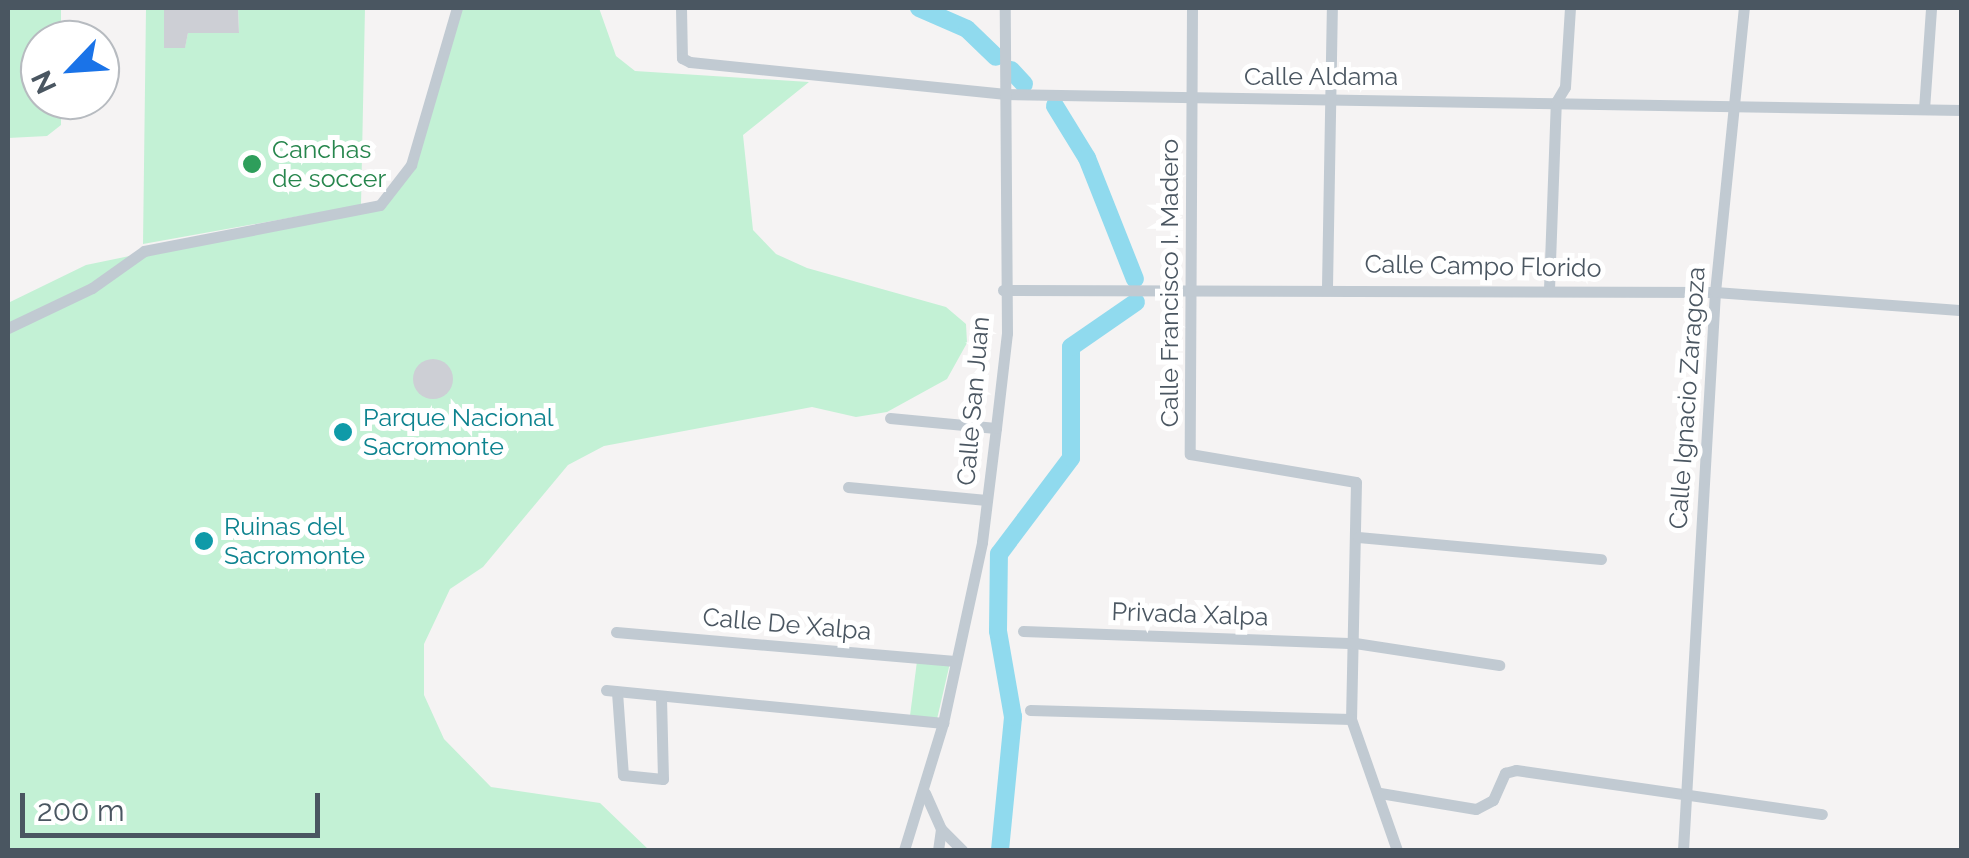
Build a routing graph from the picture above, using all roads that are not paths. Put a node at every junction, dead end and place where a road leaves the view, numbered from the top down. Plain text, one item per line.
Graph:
1 (457, 8) edge
2 (681, 8) edge
3 (1005, 8) edge
4 (1192, 8) edge
5 (1332, 8) edge
6 (1570, 8) edge
7 (1744, 8) edge
8 (1931, 8) edge
9 (1002, 94) junction
10 (1193, 98) junction
11 (1332, 98) junction
12 (1556, 102) junction
13 (1734, 105) junction
14 (1924, 109) junction
15 (1962, 110) edge
16 (1192, 287) junction
17 (1327, 287) junction
18 (1549, 289) junction
19 (1003, 290) junction
20 (1715, 292) junction
21 (1962, 310) edge
22 (8, 328) edge
23 (890, 418) dead end
24 (996, 428) junction
25 (848, 487) dead end
26 (986, 500) junction
27 (1358, 537) junction
28 (1601, 560) dead end
29 (616, 632) dead end
30 (1023, 632) dead end
31 (1354, 642) junction
32 (954, 660) junction
33 (1499, 665) dead end
34 (660, 696) junction
35 (1030, 710) dead end
36 (1352, 719) junction
37 (942, 723) junction
38 (1685, 792) junction
39 (925, 793) junction
40 (1380, 793) junction
41 (1822, 814) dead end
42 (941, 829) junction
43 (904, 850) edge
44 (938, 850) edge
45 (962, 850) edge
46 (1398, 850) edge
47 (1682, 850) edge

1 - 22 street
2 - 9 street, Calle Aldama
3 - 9 street, Calle San Juan
4 - 10 street, Calle Francisco I. Madero
5 - 11 street
6 - 12 street
7 - 13 street, Calle Ignacio Zaragoza
8 - 14 street
9 - 10 street, Calle Aldama
9 - 19 street, Calle San Juan
10 - 11 street, Calle Aldama
10 - 16 street, Calle Francisco I. Madero
11 - 12 street, Calle Aldama
11 - 17 street
12 - 13 street, Calle Aldama
12 - 18 street
13 - 14 street, Calle Aldama
13 - 20 street, Calle Ignacio Zaragoza
14 - 15 street, Calle Aldama
16 - 17 street, Calle Campo Florido
16 - 19 street, Calle Campo Florido
16 - 27 street, Calle Francisco I. Madero
17 - 18 street, Calle Campo Florido
18 - 20 street, Calle Campo Florido
19 - 24 street, Calle San Juan
20 - 21 street, Calle Campo Florido
20 - 38 street, Calle Ignacio Zaragoza
23 - 24 street
24 - 26 street, Calle San Juan
25 - 26 street
26 - 32 street, Calle San Juan
27 - 28 street
27 - 31 street
29 - 32 street, Calle De Xalpa
30 - 31 street, Privada Xalpa
31 - 33 street, Privada Xalpa
31 - 36 street
32 - 37 street, Calle San Juan
34 - 34 street
34 - 37 street
35 - 36 street
36 - 40 street
37 - 39 street, Calle San Juan
38 - 40 street
38 - 41 street
38 - 47 street, Calle Ignacio Zaragoza
39 - 42 street
39 - 43 street, Calle San Juan
40 - 46 street
42 - 44 street
42 - 45 street

